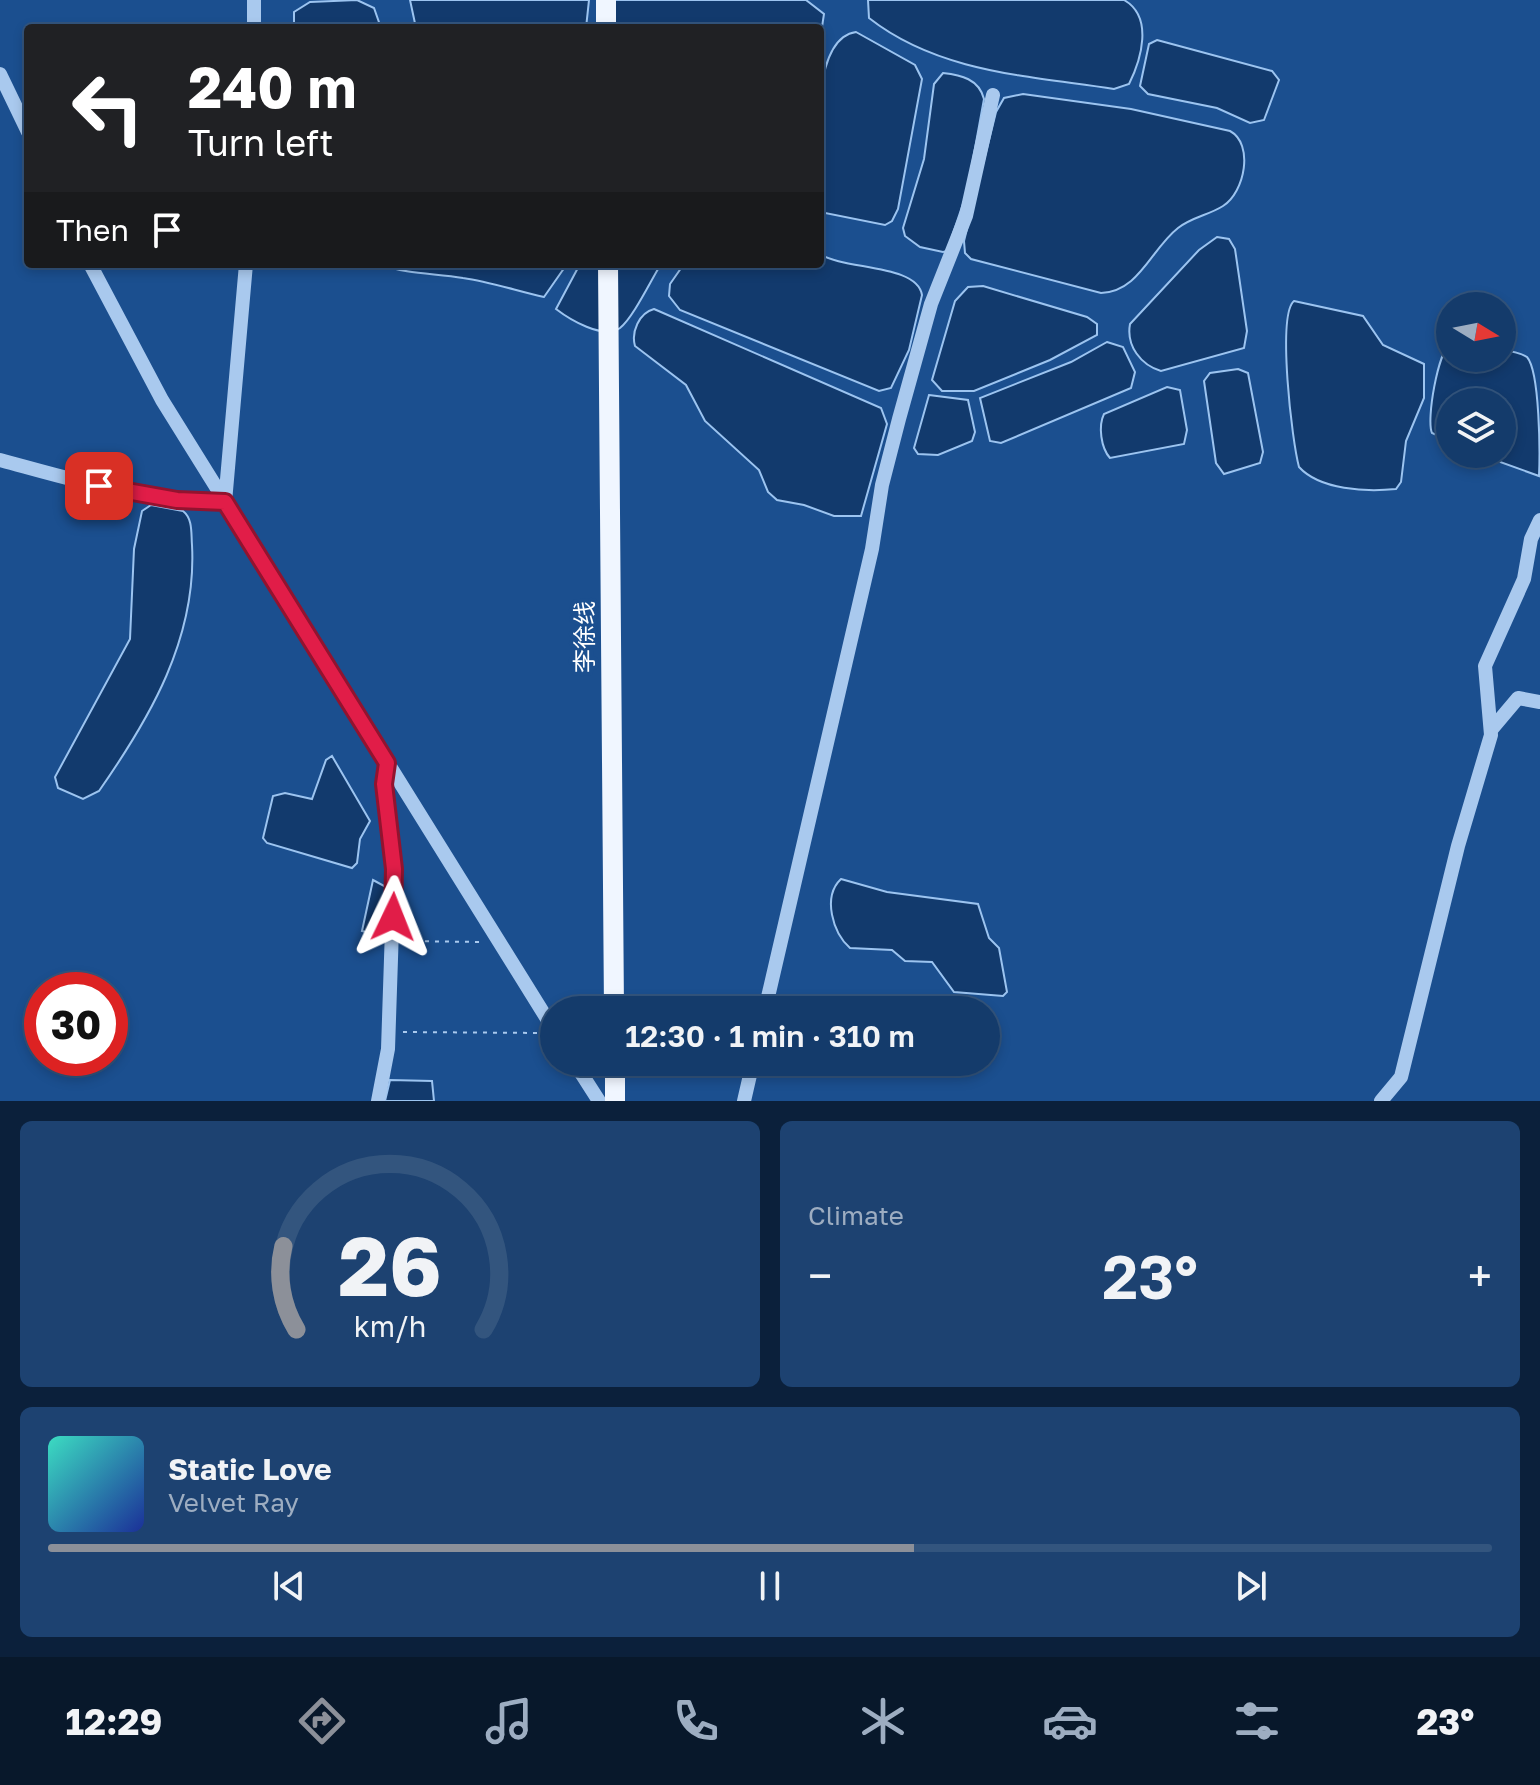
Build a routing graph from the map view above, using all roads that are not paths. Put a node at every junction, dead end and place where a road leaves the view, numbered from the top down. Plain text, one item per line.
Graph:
1 (254, 0) edge
2 (606, 0) edge
3 (254, 24) edge
4 (606, 24) edge
5 (0, 74) edge
6 (993, 95) dead end
7 (24, 124) edge
8 (92, 268) edge
9 (246, 268) edge
10 (608, 268) edge
11 (0, 460) edge
12 (225, 502) junction
13 (1540, 520) edge
14 (1540, 702) edge
15 (1491, 730) junction
16 (387, 763) junction
17 (614, 996) edge
18 (768, 996) edge
19 (540, 1009) edge
20 (583, 1076) edge
21 (615, 1076) edge
22 (750, 1076) edge
23 (378, 1101) edge
24 (599, 1101) edge
25 (615, 1101) edge
26 (744, 1101) edge
27 (1381, 1101) edge

1 - 3 street
2 - 4 main road
5 - 7 street
6 - 18 street
8 - 12 street
9 - 12 street
10 - 17 main road, 李徐线
11 - 12 street
12 - 16 street
13 - 15 street
14 - 15 street
15 - 27 street
16 - 19 street
16 - 23 street
20 - 24 street
21 - 25 main road
22 - 26 street

